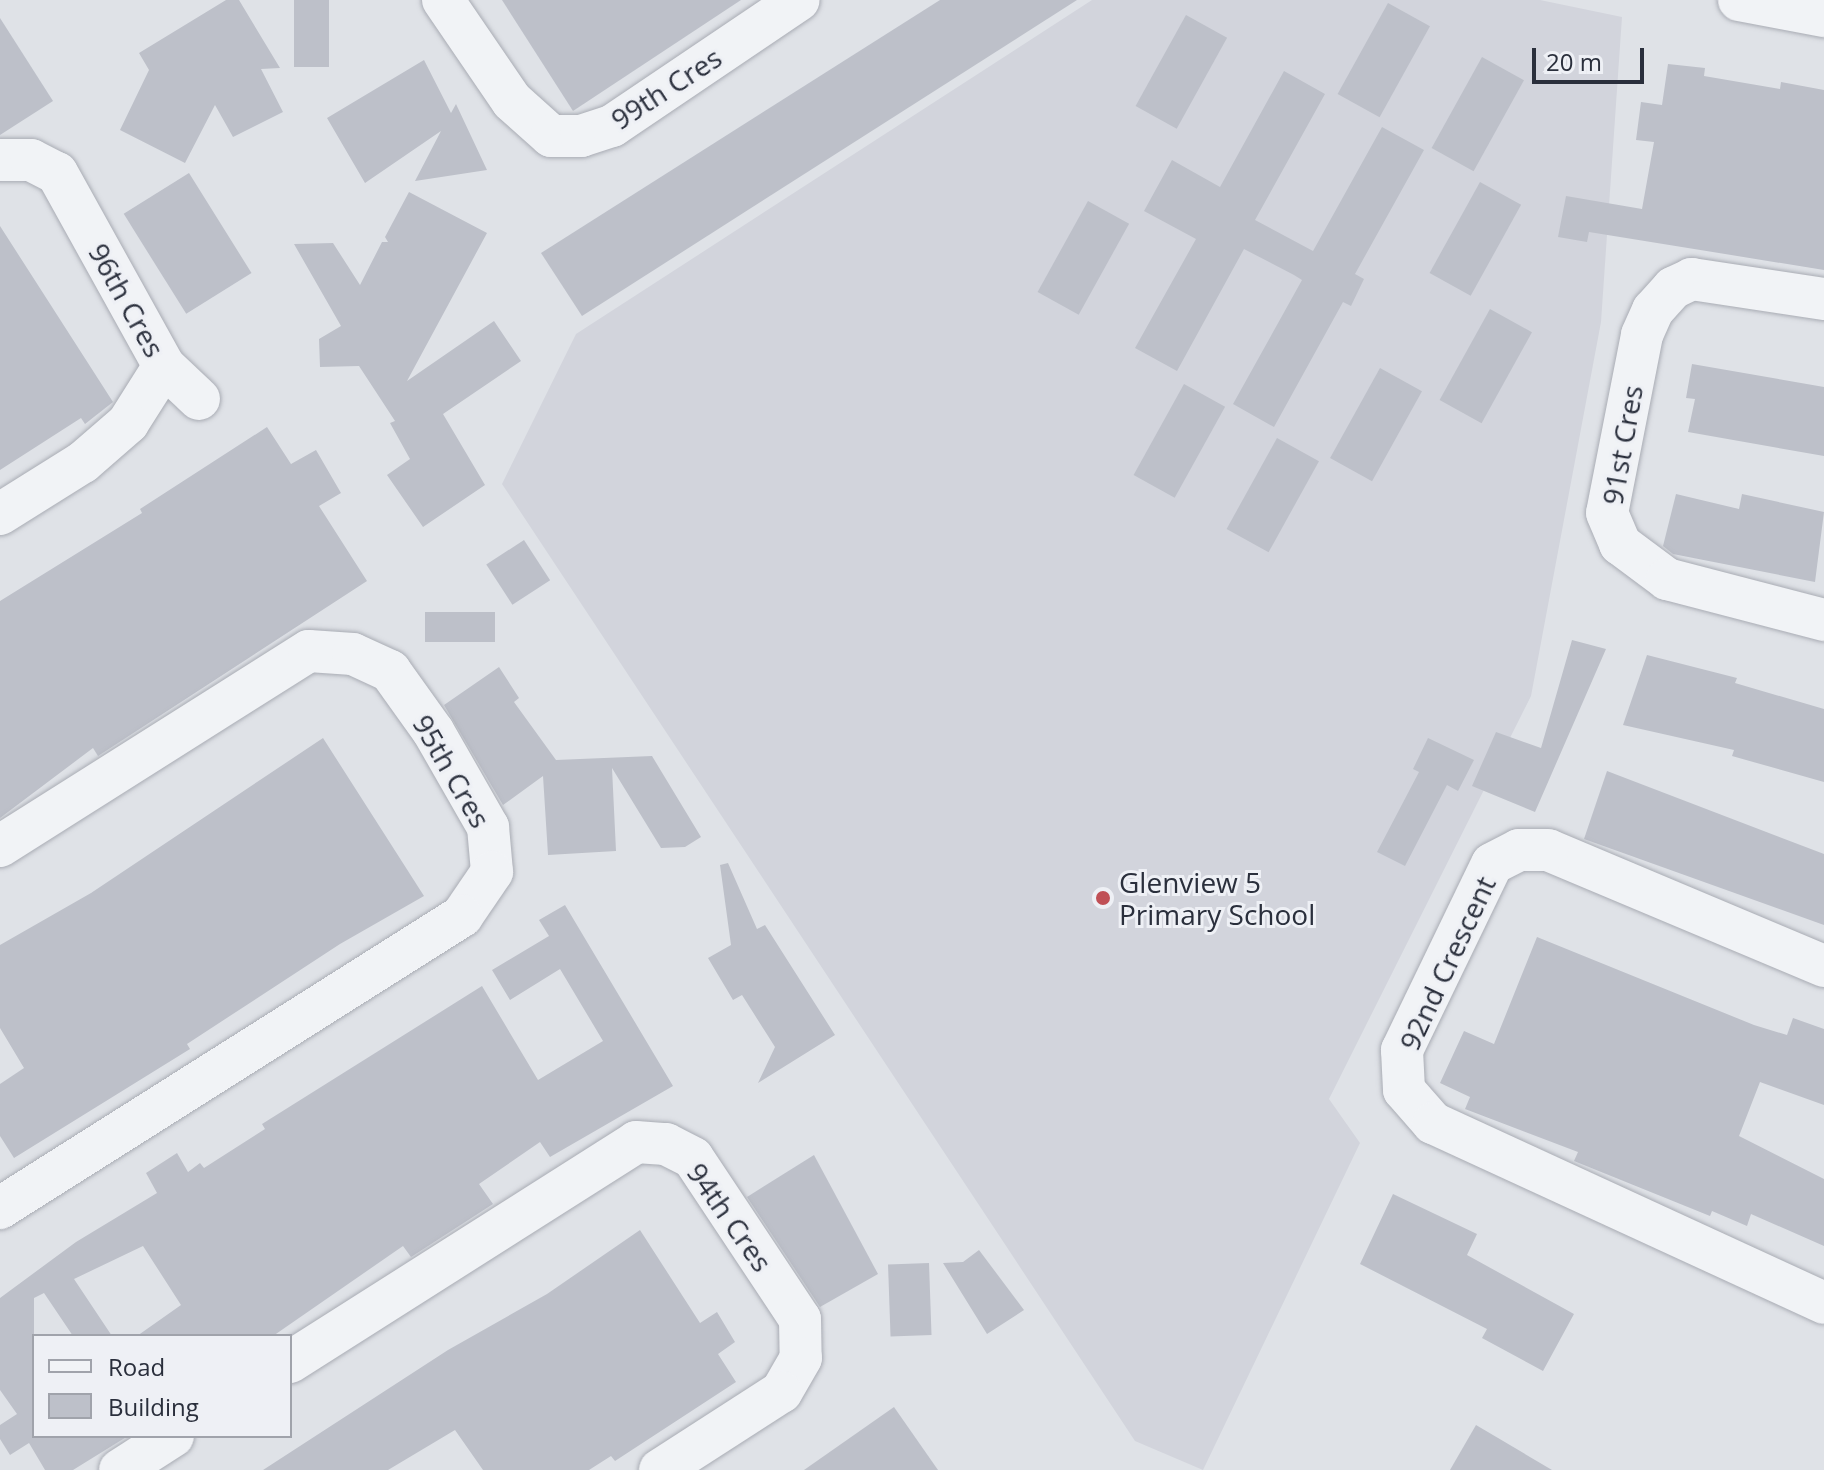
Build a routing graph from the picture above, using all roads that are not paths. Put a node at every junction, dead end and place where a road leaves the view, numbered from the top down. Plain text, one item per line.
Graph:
1 (443, 0) edge
2 (799, 0) edge
3 (1739, 0) edge
4 (1824, 16) edge
5 (0, 160) edge
6 (1824, 299) edge
7 (164, 366) junction
8 (199, 399) dead end
9 (0, 514) edge
10 (1824, 620) edge
11 (0, 846) edge
12 (1824, 966) edge
13 (0, 1208) edge
14 (1824, 1303) edge
15 (292, 1361) edge
16 (170, 1438) edge
17 (120, 1470) edge
18 (660, 1470) edge

1 - 2 street, 99th Cres
3 - 4 street
5 - 7 street, 96th Cres
6 - 10 street, 91st Cres
7 - 8 street
7 - 9 street, 96th Cres
11 - 13 street, 95th Cres
12 - 14 street, 92nd Crescent
15 - 18 street, 94th Cres
16 - 17 street

